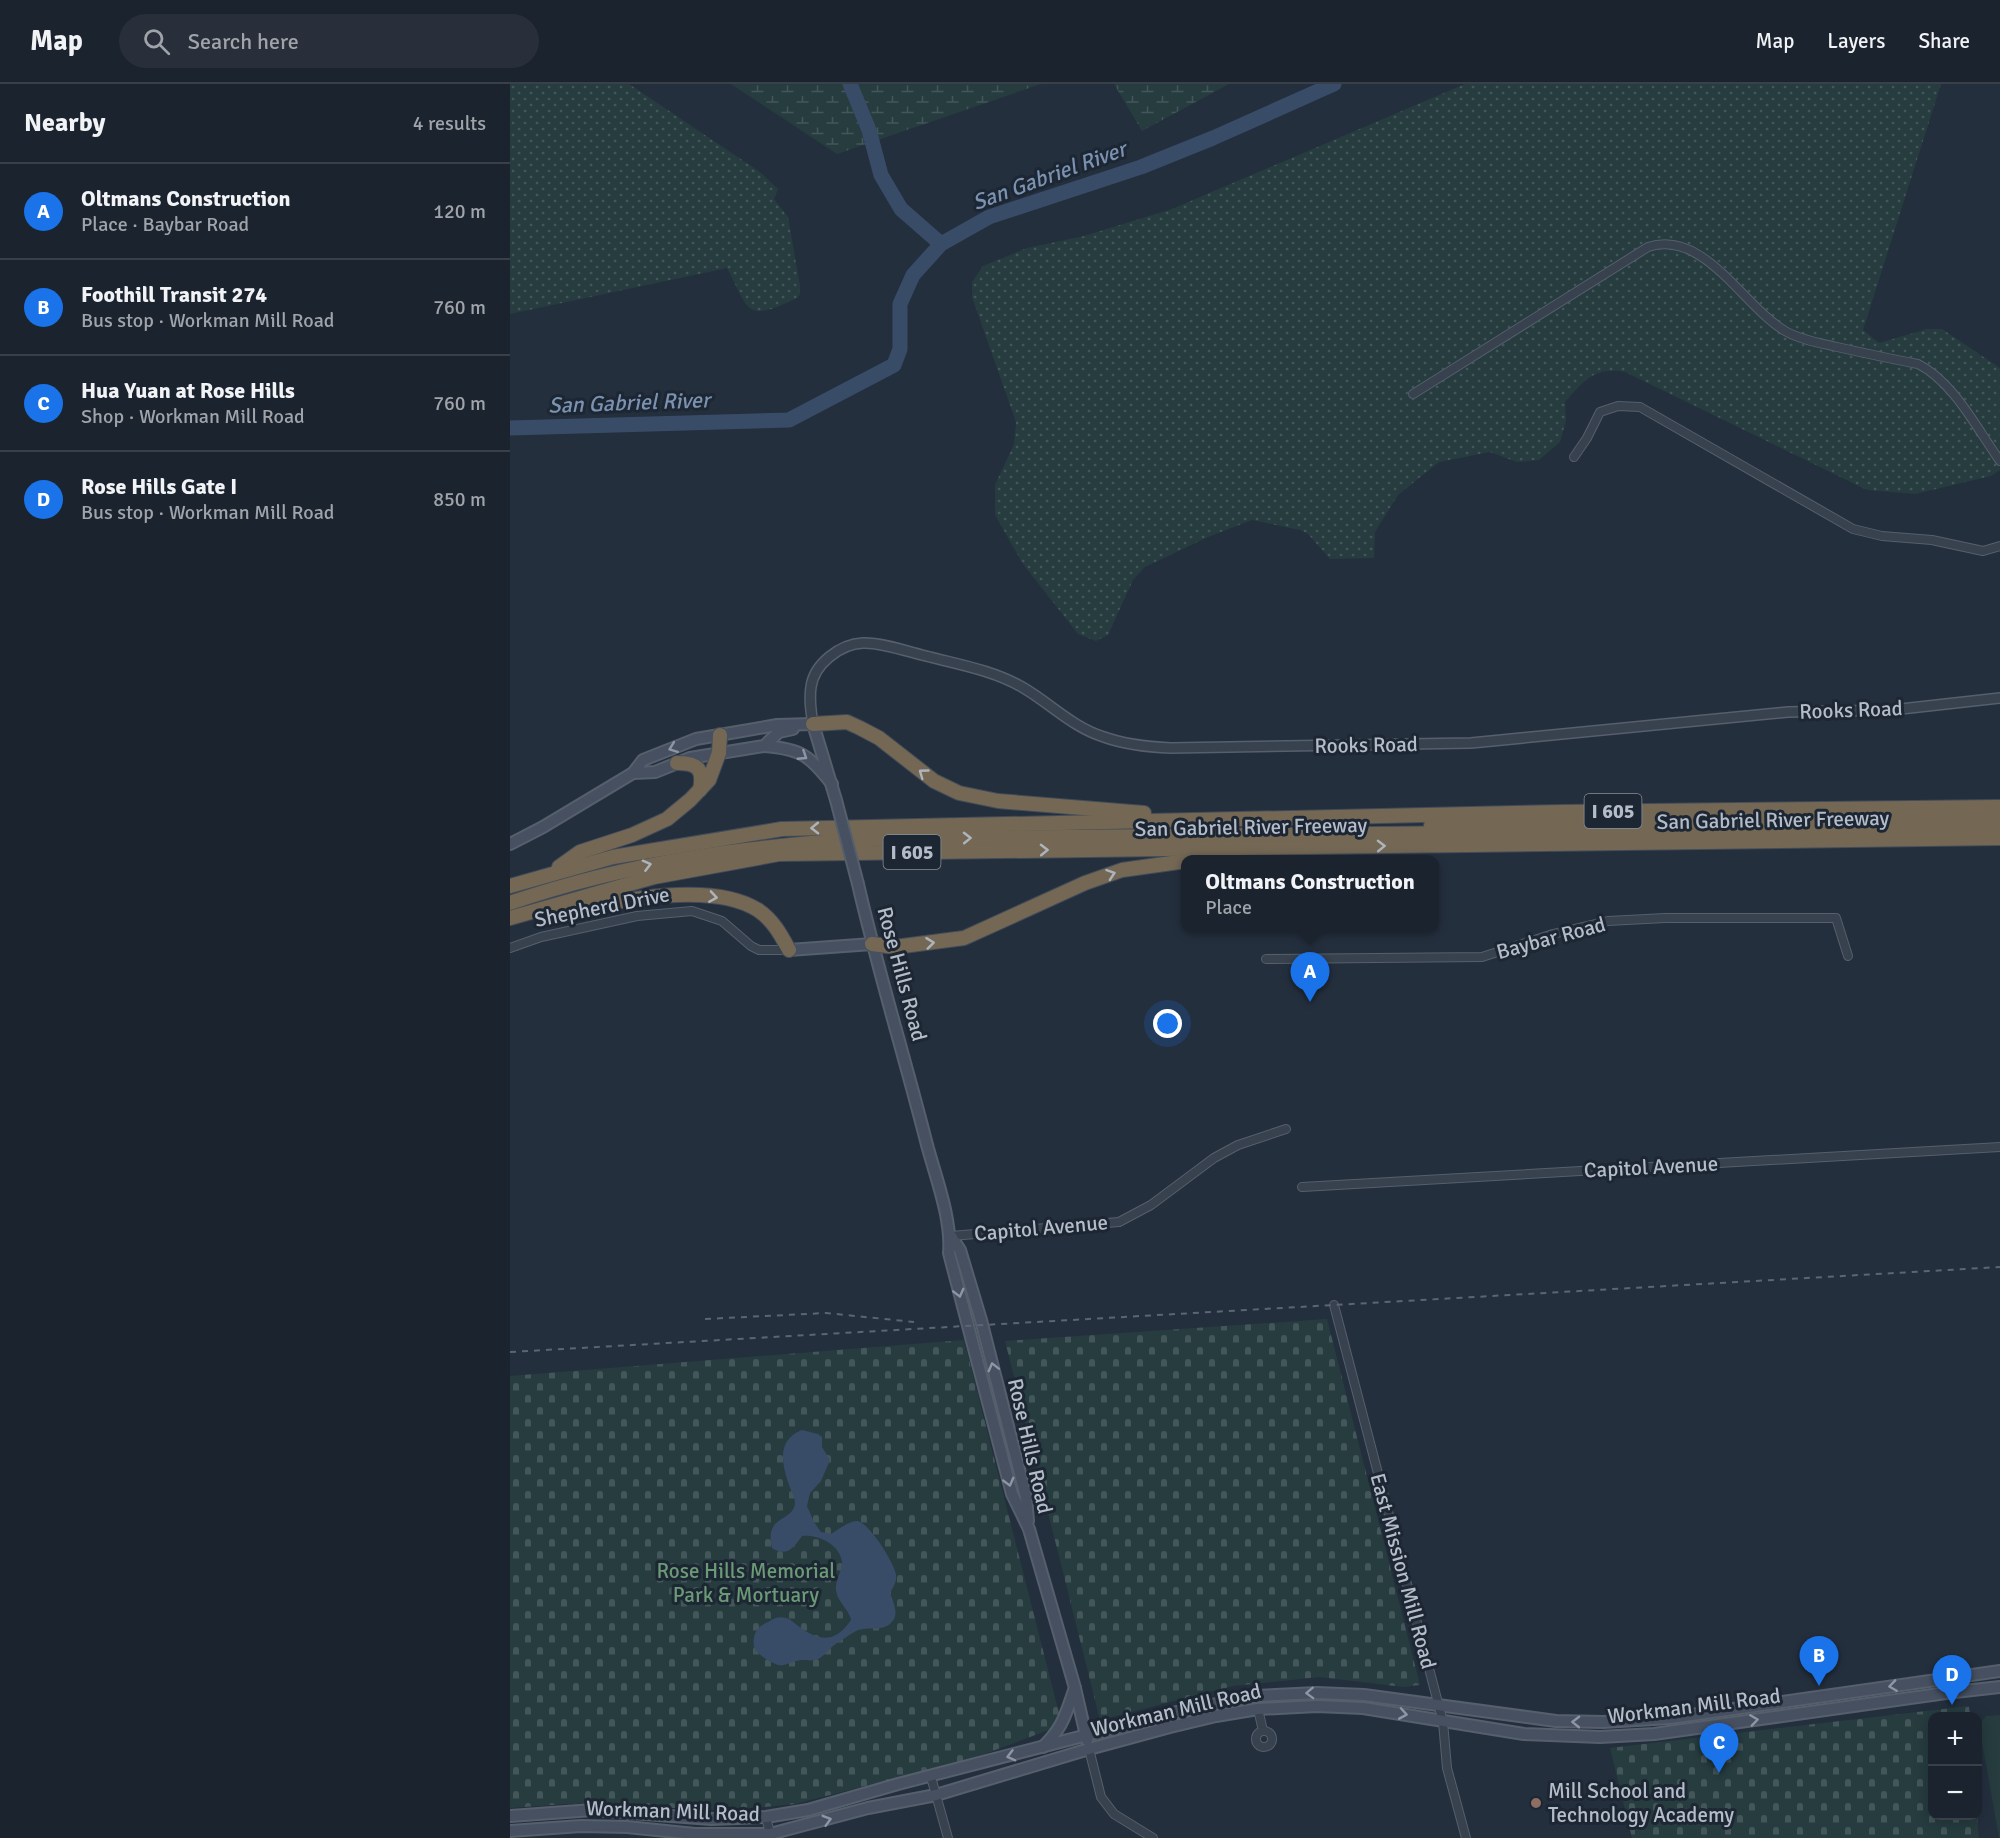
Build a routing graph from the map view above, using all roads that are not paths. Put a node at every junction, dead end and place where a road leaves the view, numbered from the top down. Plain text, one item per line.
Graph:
1 (1413, 394) dead end
2 (1574, 457) dead end
3 (2000, 461) edge
4 (2000, 546) edge
5 (2000, 698) edge
6 (813, 724) junction
7 (720, 735) junction
8 (764, 746) junction
9 (719, 753) junction
10 (677, 763) junction
11 (633, 773) junction
12 (831, 784) junction
13 (700, 790) junction
14 (2000, 807) edge
15 (2000, 817) edge
16 (1227, 819) junction
17 (1083, 821) junction
18 (2000, 828) edge
19 (2000, 838) edge
20 (510, 844) edge
21 (1323, 847) junction
22 (633, 853) junction
23 (1245, 855) edge
24 (1181, 862) edge
25 (550, 873) junction
26 (510, 885) edge
27 (510, 897) edge
28 (510, 903) edge
29 (510, 918) edge
30 (510, 923) edge
31 (872, 944) junction
32 (510, 948) edge
33 (789, 950) junction
34 (1848, 956) dead end
35 (1266, 959) dead end
36 (1286, 1129) dead end
37 (2000, 1147) edge
38 (1302, 1187) dead end
39 (951, 1236) junction
40 (1334, 1305) dead end
41 (2000, 1671) edge
42 (2000, 1687) edge
43 (1075, 1688) junction
44 (1256, 1696) junction
45 (1438, 1706) junction
46 (1258, 1709) junction
47 (1670, 1718) junction
48 (1443, 1722) junction
49 (1185, 1724) junction
50 (1262, 1727) dead end
51 (1086, 1736) junction
52 (1600, 1737) junction
53 (1042, 1747) junction
54 (1089, 1749) junction
55 (931, 1777) junction
56 (936, 1795) junction
57 (510, 1816) edge
58 (766, 1817) junction
59 (510, 1831) edge
60 (770, 1836) edge
61 (948, 1838) edge
62 (1153, 1838) edge
63 (1466, 1838) edge

1 - 3 street
2 - 4 street
5 - 6 street, Rooks Road
6 - 7 main road
6 - 8 main road
6 - 12 main road, Rose Hills Road
16 -> 6 highway
7 - 9 highway
7 -> 11 main road
8 - 9 main road
8 -> 12 main road
9 - 10 main road
9 - 13 highway
10 - 11 main road
10 - 13 highway
11 - 20 main road
12 - 31 main road, Rose Hills Road, bridge
13 - 25 highway
14 - 16 highway, San Gabriel River Freeway / I 605
15 - 17 highway
16 - 17 highway, San Gabriel River Freeway / I 605
17 -> 22 highway, San Gabriel River Freeway / I 605
28 -> 18 highway
21 -> 19 highway, San Gabriel River Freeway / I 605
21 - 23 highway
29 -> 21 highway, San Gabriel River Freeway / I 605
22 - 25 highway, San Gabriel River Freeway / I 605
22 - 27 highway
31 -> 24 highway
25 - 26 highway, San Gabriel River Freeway / I 605
30 -> 33 highway
31 - 33 main road, Shepherd Drive
31 - 39 main road, Rose Hills Road
32 - 33 street, Shepherd Drive
34 - 35 street, Baybar Road
36 - 39 street, Capitol Avenue
37 - 38 street, Capitol Avenue
39 - 43 main road, Rose Hills Road
40 - 45 street, East Mission Mill Road
41 -> 47 main road, Workman Mill Road
52 -> 42 main road, Workman Mill Road
43 - 51 main road, Rose Hills Road
43 - 53 main road
45 -> 44 main road, Workman Mill Road
44 - 49 main road
44 - 51 main road, Workman Mill Road
47 -> 45 main road, Workman Mill Road
45 - 48 street, East Mission Mill Road
46 -> 48 main road, Workman Mill Road
46 - 49 main road, Workman Mill Road
46 - 50 street
47 - 52 main road
48 - 52 main road, Workman Mill Road
48 - 63 street, East Mission Mill Road
49 - 54 main road, Workman Mill Road
51 - 53 main road, Workman Mill Road
51 - 54 main road, Rose Hills Road
53 -> 55 main road, Workman Mill Road
54 - 56 main road, Workman Mill Road
54 - 62 street
55 - 56 street
55 - 58 main road, Workman Mill Road
60 -> 56 main road, Workman Mill Road
56 - 61 street
57 - 58 main road, Workman Mill Road
58 - 60 street
59 - 60 main road, Workman Mill Road

